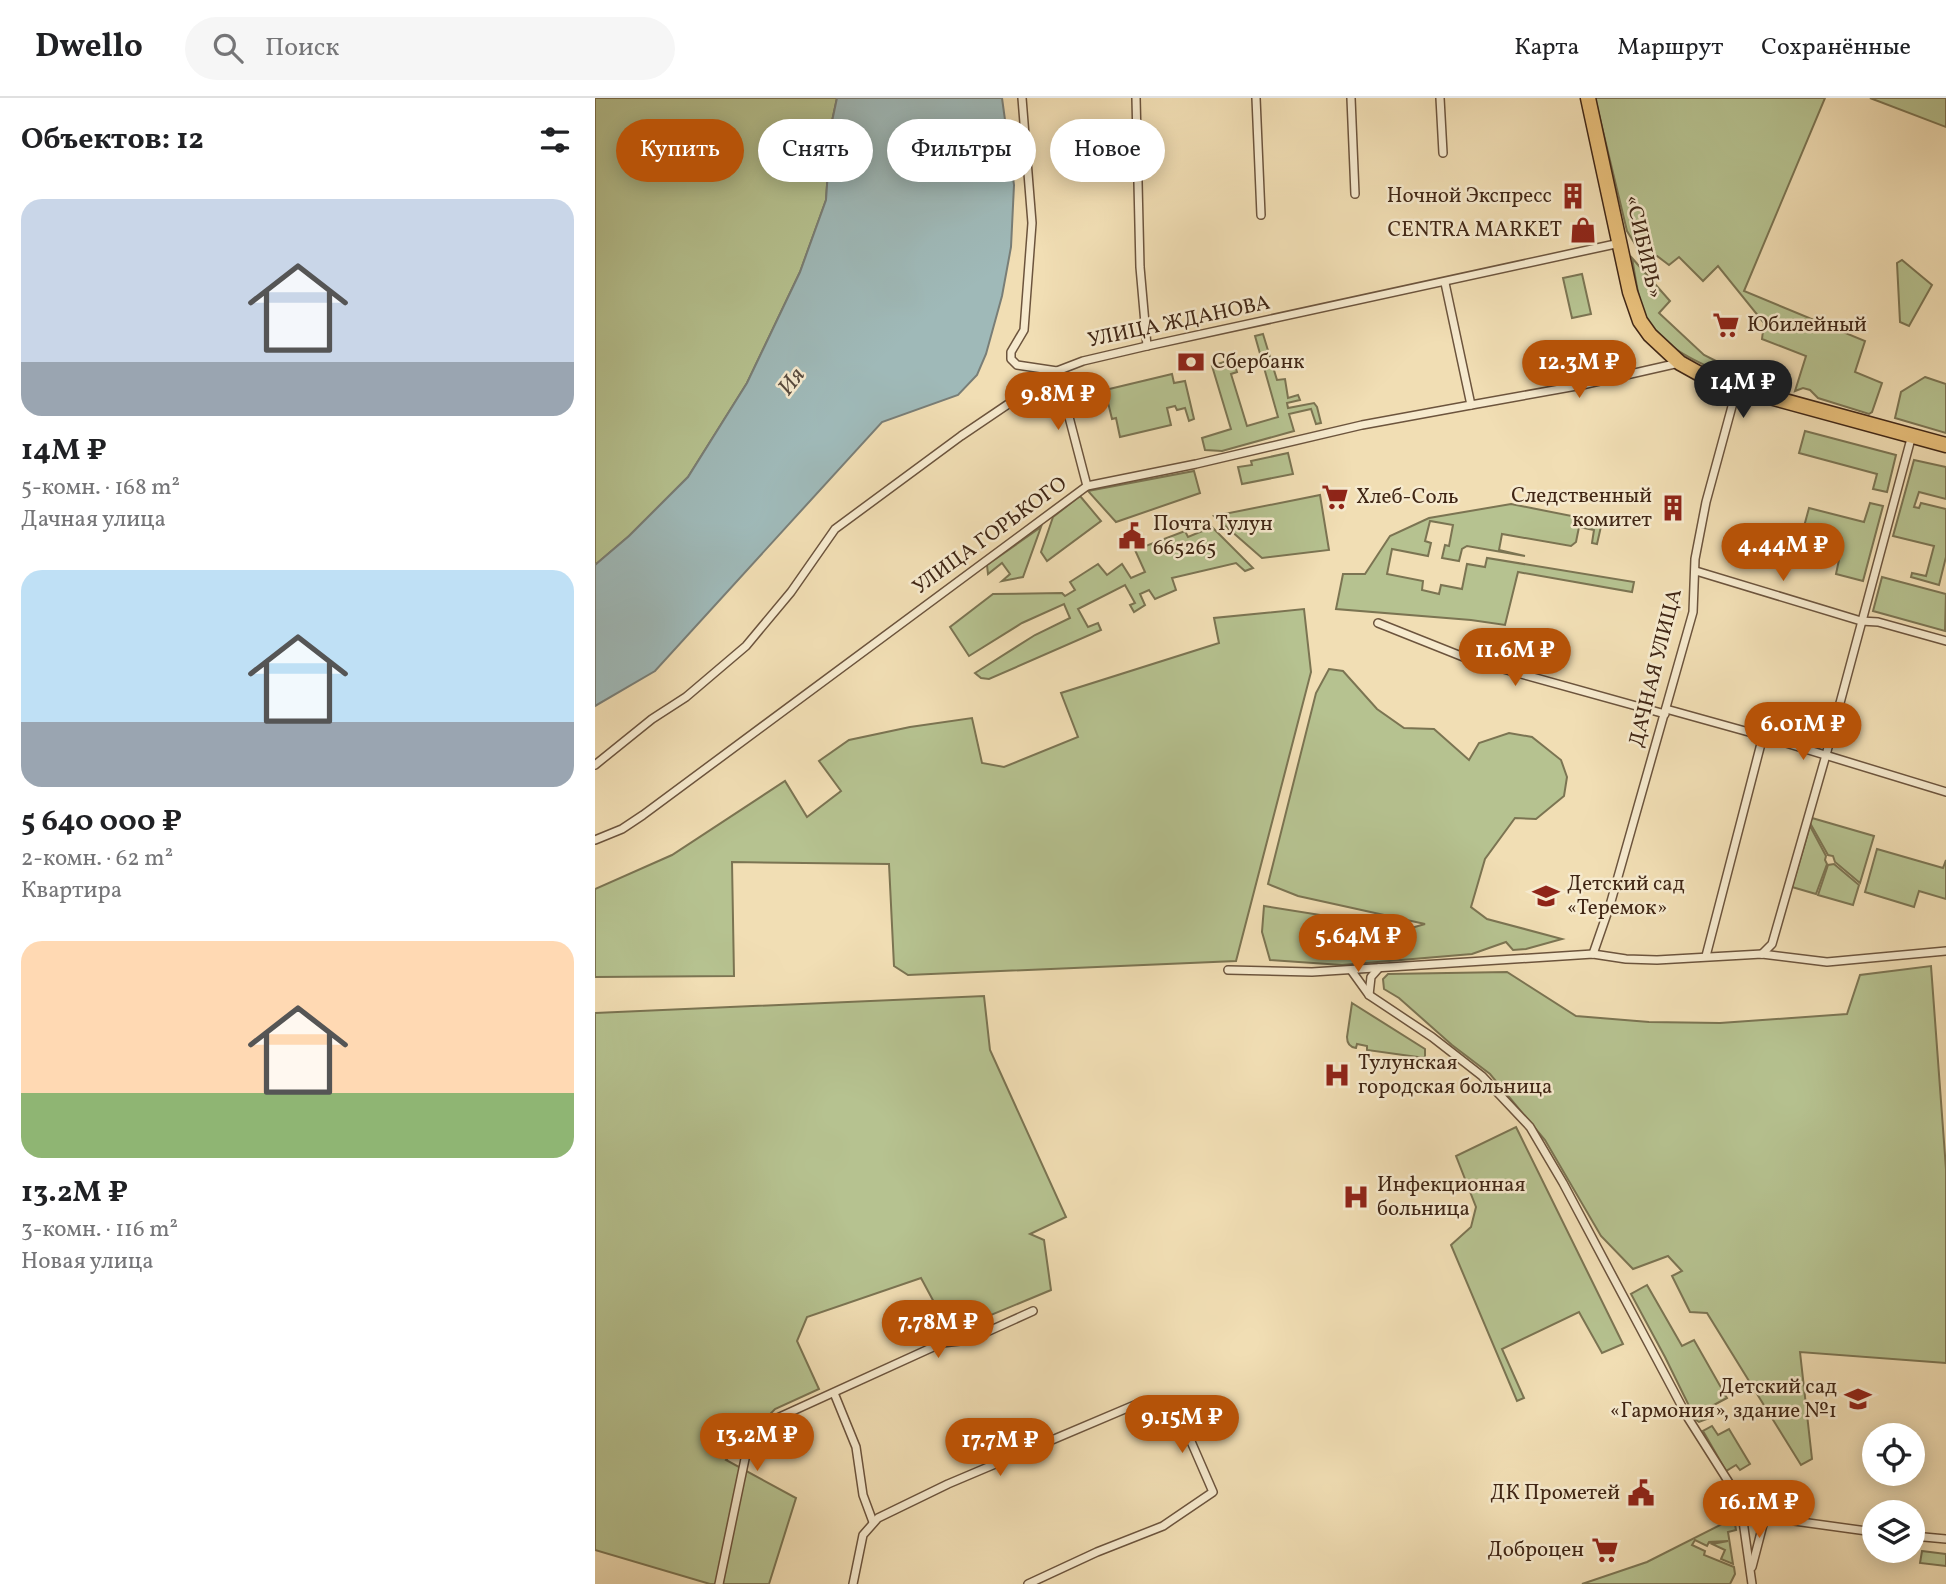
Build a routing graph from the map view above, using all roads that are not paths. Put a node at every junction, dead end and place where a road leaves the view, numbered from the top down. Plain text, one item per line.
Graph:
1 (1022, 98) edge
2 (1136, 98) edge
3 (1257, 98) edge
4 (1351, 98) edge
5 (1440, 98) edge
6 (1588, 98) edge
7 (1443, 153) dead end
8 (1355, 194) dead end
9 (1261, 215) dead end
10 (1621, 243) junction
11 (1445, 283) junction
12 (1147, 346) junction
13 (1680, 363) junction
14 (1057, 371) junction
15 (1737, 387) junction
16 (1471, 405) junction
17 (1912, 435) junction
18 (1946, 445) edge
19 (1087, 486) junction
20 (1696, 571) junction
21 (1861, 621) junction
22 (1378, 623) dead end
23 (1946, 641) edge
24 (1665, 712) junction
25 (1763, 736) junction
26 (1826, 755) junction
27 (595, 765) edge
28 (1946, 792) edge
29 (595, 840) edge
30 (1946, 951) edge
31 (1593, 954) junction
32 (1762, 954) junction
33 (1706, 956) junction
34 (1379, 968) junction
35 (1228, 970) dead end
36 (1351, 970) junction
37 (1369, 995) junction
38 (1033, 1311) dead end
39 (834, 1393) junction
40 (1740, 1500) junction
41 (1765, 1517) junction
42 (873, 1522) junction
43 (1862, 1530) edge
44 (1925, 1537) edge
45 (1946, 1539) edge
46 (1751, 1574) junction
47 (719, 1584) edge
48 (853, 1584) edge
49 (1028, 1584) edge
50 (1752, 1584) edge

1 - 14 street
2 - 12 street
3 - 9 street
4 - 8 street
5 - 7 street
6 - 10 highway, «СИБИРЬ»
10 - 11 street, УЛИЦА ЖДАНОВА
10 - 13 highway, «СИБИРЬ»
11 - 12 street, УЛИЦА ЖДАНОВА
11 - 16 street
12 - 14 street, УЛИЦА ЖДАНОВА
13 - 15 highway, «СИБИРЬ»
13 - 16 street, УЛИЦА ГОРЬКОГО
14 - 19 street
14 - 27 street, УЛИЦА ЖДАНОВА
15 - 17 highway, «СИБИРЬ»
15 - 20 street, ДАЧНАЯ УЛИЦА
16 - 19 street, УЛИЦА ГОРЬКОГО
17 - 18 highway, «СИБИРЬ»
17 - 21 street
19 - 29 street, УЛИЦА ГОРЬКОГО
20 - 21 street
20 - 24 street, ДАЧНАЯ УЛИЦА
21 - 23 street
21 - 26 street
22 - 24 street
24 - 25 street
24 - 31 street, ДАЧНАЯ УЛИЦА
25 - 26 street
25 - 33 street
26 - 28 street
26 - 32 street
30 - 32 street
31 - 33 street
31 - 34 street
32 - 33 street
34 - 36 street
34 - 37 street
35 - 36 street
36 - 37 street
37 - 40 street
38 - 39 street
39 - 42 street
39 - 47 street
40 - 41 street
40 - 46 street
41 - 43 street
41 - 46 street
42 - 48 street
42 - 49 street
44 - 45 street
46 - 50 street

